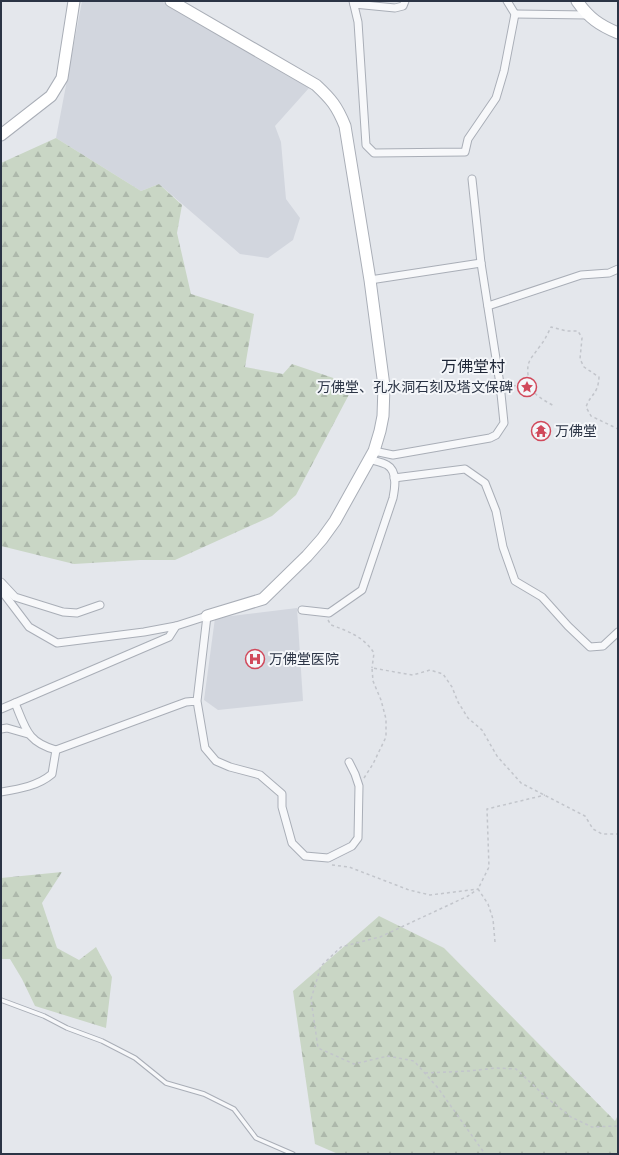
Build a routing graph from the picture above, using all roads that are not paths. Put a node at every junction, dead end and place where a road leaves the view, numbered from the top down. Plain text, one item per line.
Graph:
1 (74, 1) edge
2 (171, 1) edge
3 (405, 1) edge
4 (507, 1) edge
5 (577, 1) edge
6 (354, 2) edge
7 (515, 14) junction
8 (588, 15) junction
9 (618, 32) edge
10 (1, 136) edge
11 (472, 179) dead end
12 (481, 263) junction
13 (618, 269) edge
14 (370, 280) junction
15 (488, 306) junction
16 (371, 455) junction
17 (394, 478) junction
18 (1, 582) edge
19 (1, 590) edge
20 (100, 605) dead end
21 (302, 610) dead end
22 (207, 616) junction
23 (176, 626) junction
24 (618, 632) edge
25 (197, 701) junction
26 (16, 703) junction
27 (1, 709) edge
28 (1, 729) edge
29 (28, 734) junction
30 (56, 750) junction
31 (349, 762) dead end
32 (1, 792) edge
33 (1, 1000) edge
34 (293, 1154) edge

1 - 10 street
2 - 14 street
3 - 6 street
4 - 7 street
5 - 8 street
6 - 7 street
7 - 8 street
8 - 9 street
11 - 12 street
12 - 14 street
12 - 15 street
13 - 15 street
14 - 16 street
15 - 16 street
16 - 17 street
16 - 22 street
17 - 21 street
17 - 24 street
18 - 20 street
19 - 23 street
22 - 23 street
22 - 25 street
23 - 26 street
25 - 30 street
25 - 31 street
26 - 27 street
26 - 29 street
28 - 29 street
29 - 30 street
30 - 32 street
33 - 34 lane

